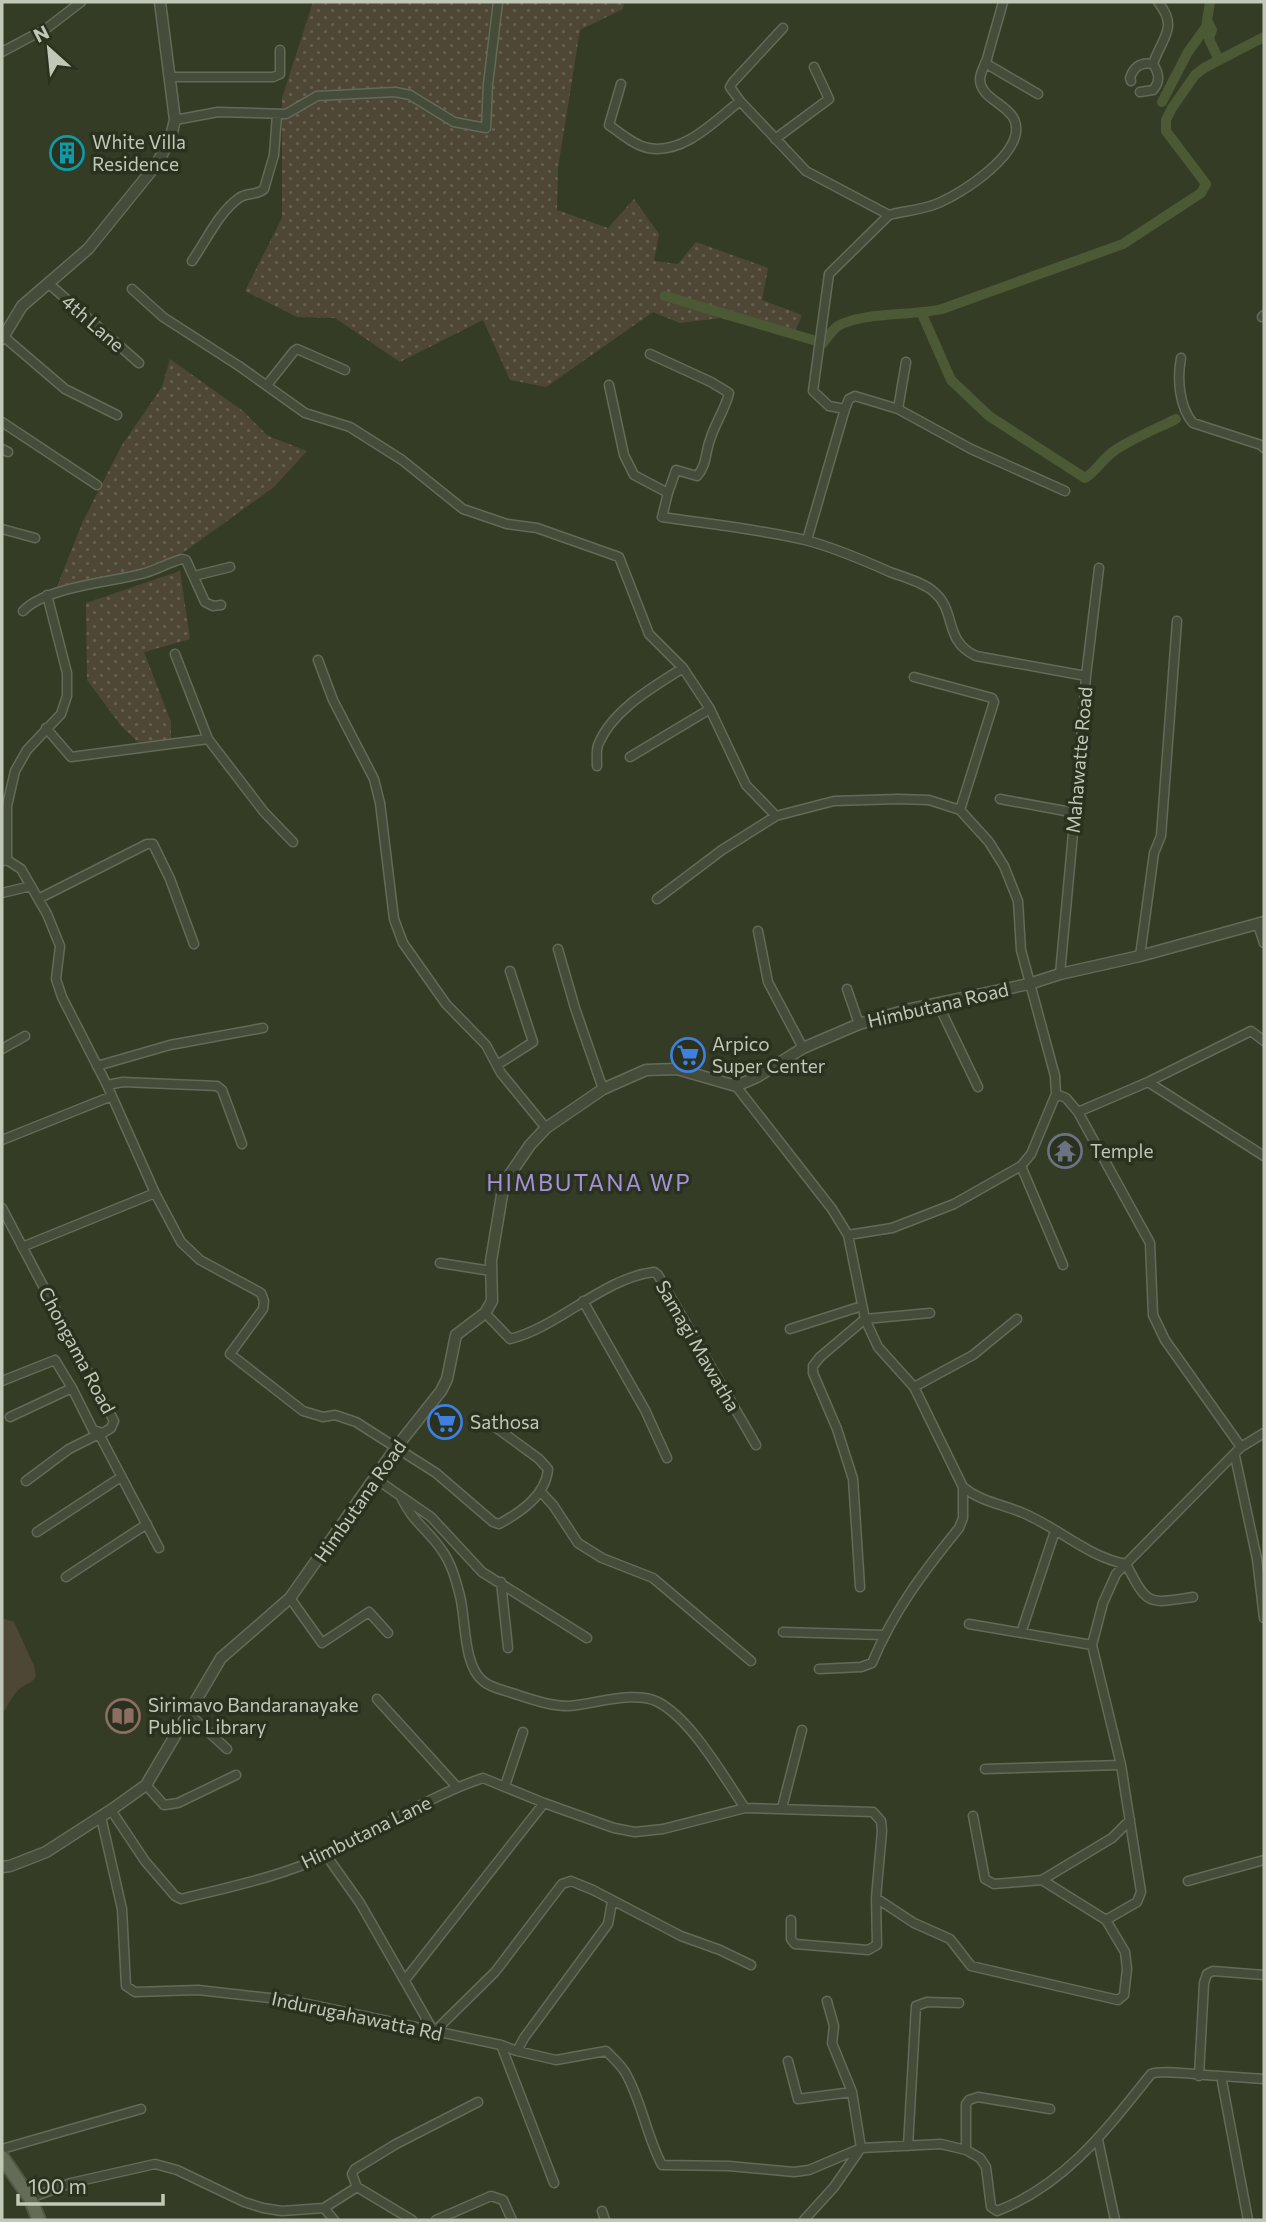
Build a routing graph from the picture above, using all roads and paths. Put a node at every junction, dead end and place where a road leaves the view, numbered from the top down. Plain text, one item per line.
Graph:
1 (81, 2) edge
2 (160, 2) edge
3 (498, 2) edge
4 (1003, 2) edge
5 (1158, 2) edge
6 (783, 28) dead end
7 (280, 50) dead end
8 (2, 52) edge
9 (985, 62) junction
10 (1153, 64) junction
11 (814, 67) dead end
12 (169, 76) junction
13 (1131, 81) dead end
14 (621, 84) dead end
15 (1140, 92) dead end
16 (1038, 94) dead end
17 (740, 101) junction
18 (277, 114) junction
19 (175, 120) junction
20 (775, 139) junction
21 (889, 215) junction
22 (192, 261) dead end
23 (48, 282) junction
24 (132, 289) dead end
25 (2, 337) edge
26 (650, 354) dead end
27 (1181, 358) dead end
28 (906, 362) dead end
29 (139, 363) dead end
30 (345, 370) dead end
31 (609, 385) dead end
32 (267, 386) junction
33 (898, 409) junction
34 (845, 410) junction
35 (117, 415) dead end
36 (2, 422) edge
37 (1264, 448) edge
38 (97, 485) dead end
39 (1065, 491) dead end
40 (668, 493) junction
41 (2, 528) edge
42 (35, 538) dead end
43 (807, 540) junction
44 (230, 567) dead end
45 (1099, 568) dead end
46 (194, 576) junction
47 (47, 595) junction
48 (220, 605) dead end
49 (23, 611) dead end
50 (1177, 621) dead end
51 (175, 654) dead end
52 (318, 660) dead end
53 (683, 668) junction
54 (1087, 676) junction
55 (914, 677) dead end
56 (710, 709) junction
57 (46, 729) junction
58 (208, 739) junction
59 (630, 757) dead end
60 (597, 766) dead end
61 (1000, 799) dead end
62 (960, 810) junction
63 (1076, 813) junction
64 (776, 816) junction
65 (293, 842) dead end
66 (4, 860) edge
67 (31, 886) junction
68 (2, 893) edge
69 (40, 898) junction
70 (657, 899) dead end
71 (1261, 923) edge
72 (758, 931) dead end
73 (1264, 943) edge
74 (194, 944) dead end
75 (558, 949) dead end
76 (1140, 956) junction
77 (510, 971) dead end
78 (1060, 974) junction
79 (1029, 984) junction
80 (847, 989) dead end
81 (938, 1004) junction
82 (859, 1024) junction
83 (263, 1028) dead end
84 (25, 1036) dead end
85 (1264, 1041) edge
86 (803, 1048) junction
87 (2, 1049) edge
88 (497, 1065) junction
89 (97, 1066) junction
90 (1148, 1082) junction
91 (107, 1085) junction
92 (736, 1086) junction
93 (978, 1087) dead end
94 (603, 1089) junction
95 (1056, 1094) junction
96 (112, 1096) junction
97 (1078, 1112) junction
98 (546, 1128) junction
99 (2, 1140) edge
100 (242, 1144) dead end
101 (1264, 1156) edge
102 (1021, 1166) junction
103 (155, 1193) junction
104 (2, 1208) edge
105 (848, 1235) junction
106 (22, 1247) junction
107 (440, 1263) dead end
108 (1063, 1265) dead end
109 (491, 1271) junction
110 (583, 1301) junction
111 (862, 1306) junction
112 (485, 1313) junction
113 (930, 1313) dead end
114 (865, 1319) junction
115 (1017, 1319) dead end
116 (790, 1329) dead end
117 (2, 1381) edge
118 (914, 1387) junction
119 (72, 1388) junction
120 (10, 1417) dead end
121 (494, 1426) dead end
122 (96, 1432) junction
123 (1264, 1433) edge
124 (756, 1445) dead end
125 (1241, 1447) junction
126 (396, 1449) junction
127 (1234, 1456) junction
128 (667, 1458) dead end
129 (121, 1477) junction
130 (376, 1479) junction
131 (26, 1481) dead end
132 (963, 1487) junction
133 (540, 1491) junction
134 (401, 1497) junction
135 (147, 1524) junction
136 (1055, 1531) junction
137 (37, 1532) dead end
138 (159, 1548) dead end
139 (1126, 1564) junction
140 (66, 1577) dead end
141 (501, 1582) junction
142 (860, 1587) dead end
143 (1193, 1597) dead end
144 (290, 1598) junction
145 (1264, 1618) edge
146 (969, 1624) dead end
147 (783, 1632) dead end
148 (388, 1633) dead end
149 (1021, 1633) junction
150 (884, 1635) junction
151 (587, 1638) dead end
152 (1092, 1645) junction
153 (508, 1648) dead end
154 (751, 1661) dead end
155 (820, 1669) dead end
156 (377, 1699) dead end
157 (187, 1712) junction
158 (802, 1730) dead end
159 (523, 1732) dead end
160 (227, 1749) dead end
161 (1121, 1765) junction
162 (985, 1769) dead end
163 (236, 1775) dead end
164 (146, 1785) junction
165 (505, 1786) junction
166 (457, 1787) junction
167 (544, 1804) junction
168 (744, 1808) junction
169 (782, 1808) junction
170 (106, 1813) junction
171 (973, 1816) dead end
172 (1130, 1820) junction
173 (326, 1855) junction
174 (1264, 1860) edge
175 (2, 1867) edge
176 (1042, 1880) junction
177 (1188, 1881) dead end
178 (876, 1898) junction
179 (612, 1902) junction
180 (791, 1920) dead end
181 (1106, 1920) junction
182 (751, 1965) dead end
183 (1264, 1975) edge
184 (405, 1980) junction
185 (827, 2001) dead end
186 (959, 2003) dead end
187 (434, 2032) junction
188 (501, 2045) junction
189 (517, 2051) junction
190 (788, 2061) dead end
191 (1199, 2076) junction
192 (1221, 2076) junction
193 (1264, 2079) edge
194 (852, 2092) junction
195 (478, 2102) dead end
196 (141, 2109) dead end
197 (1050, 2109) dead end
198 (1098, 2140) junction
199 (908, 2146) junction
200 (861, 2148) junction
201 (2, 2149) edge
202 (966, 2150) junction
203 (2, 2157) edge
204 (554, 2183) dead end
205 (357, 2187) junction
206 (30, 2198) junction
207 (324, 2208) junction
208 (39, 2220) edge
209 (334, 2220) edge
210 (412, 2220) edge
211 (436, 2220) edge
212 (512, 2220) edge
213 (804, 2220) edge
214 (1115, 2220) edge
215 (1248, 2220) edge

1 - 8 street
2 - 12 street
3 - 18 street
4 - 9 street
5 - 10 street
6 - 17 street
7 - 12 street
9 - 16 street
9 - 21 street
10 - 13 street
10 - 15 street
11 - 20 street
12 - 19 street
14 - 17 street
17 - 20 street
18 - 19 street
18 - 22 street
19 - 23 street
20 - 21 street
21 - 34 street
23 - 25 street
23 - 29 street, 4th Lane
24 - 32 street
25 - 35 street
26 - 40 street
27 - 37 street
28 - 33 street
30 - 32 street
31 - 40 street
32 - 53 street
33 - 34 street
33 - 39 street
34 - 43 street
36 - 38 street
40 - 43 street, Mahawatte Road
41 - 42 street
43 - 54 street, Mahawatte Road
44 - 46 street
45 - 54 street
46 - 47 street
46 - 48 street
47 - 49 street
47 - 57 street
50 - 76 street
51 - 58 street
52 - 88 street
53 - 56 street
53 - 60 street
54 - 63 street, Mahawatte Road
55 - 62 street
56 - 59 street
56 - 64 street
57 - 58 street
57 - 66 street
58 - 65 street
61 - 63 street
62 - 64 street
62 - 79 street
63 - 78 street, Mahawatte Road
64 - 70 street
66 - 67 street
67 - 68 street
67 - 69 street
69 - 74 street
69 - 89 street
71 - 73 street
71 - 76 street, Himbutana Road
72 - 86 street
75 - 94 street
76 - 78 street, Himbutana Road
77 - 88 street
78 - 79 street, Himbutana Road
79 - 81 street, Himbutana Road
79 - 95 street
80 - 82 street
81 - 82 street, Himbutana Road
81 - 93 street
82 - 86 street, Himbutana Road
83 - 89 street
84 - 87 street
85 - 90 street
86 - 92 street, Himbutana Road
88 - 98 street
89 - 91 street
90 - 97 street
90 - 101 street
91 - 96 street
91 - 100 street
92 - 94 street
92 - 105 street
94 - 98 street
95 - 97 street
95 - 102 street
96 - 99 street
96 - 103 street
97 - 125 street
98 - 109 street
102 - 105 street
102 - 108 street
103 - 106 street
103 - 126 street
104 - 106 street, Chongama Road
105 - 111 street
106 - 122 street, Chongama Road
107 - 109 street
109 - 112 street
110 - 112 street, Samagi Mawatha
110 - 124 street, Samagi Mawatha
110 - 128 street
111 - 114 street
111 - 116 street
112 - 126 street, Himbutana Road
113 - 114 street
114 - 118 street
114 - 142 street
115 - 118 street
117 - 119 street, Chongama Road
118 - 132 street
119 - 120 street
119 - 122 street, Chongama Road
121 - 133 street
122 - 129 street
122 - 131 street
123 - 125 street
125 - 127 street
126 - 130 street, Himbutana Road
126 - 133 street
127 - 139 street
127 - 145 street
129 - 135 street
129 - 137 street
130 - 134 street
130 - 144 street, Himbutana Road
132 - 136 street
132 - 150 street
133 - 154 street
134 - 141 street
134 - 168 street
135 - 138 street
135 - 140 street
136 - 139 street
136 - 149 street
139 - 143 street
139 - 152 street
141 - 151 street
141 - 153 street
144 - 148 street
144 - 157 street, Himbutana Road
146 - 149 street
147 - 150 street
149 - 152 street
150 - 155 street
152 - 161 street
156 - 166 street
157 - 160 street
157 - 164 street, Himbutana Road
158 - 169 street
159 - 165 street
161 - 162 street
161 - 172 street
163 - 164 street
164 - 170 street, Himbutana Road
165 - 166 street, Himbutana Lane
165 - 167 street, Himbutana Lane
166 - 173 street, Himbutana Lane
167 - 168 street, Himbutana Lane
167 - 184 street
168 - 169 street, Himbutana Lane
169 - 178 street, Himbutana Lane
170 - 173 street, Himbutana Lane
170 - 175 street, Himbutana Road
170 - 187 street, Indurugahawatta Rd
171 - 176 street
172 - 176 street
172 - 181 street
173 - 184 street
174 - 177 street
176 - 181 street
178 - 180 street
178 - 181 street
179 - 182 street
179 - 187 street
179 - 189 street
183 - 191 street
184 - 187 street
185 - 194 street
186 - 199 street
187 - 188 street, Indurugahawatta Rd
188 - 189 street, Indurugahawatta Rd
188 - 204 street
189 - 200 street, Indurugahawatta Rd
190 - 194 street
191 - 192 street
191 - 198 street
192 - 193 street
192 - 215 street
194 - 200 street
195 - 205 street
196 - 201 street
197 - 202 street
198 - 202 street
198 - 214 street
199 - 200 street
199 - 202 street
200 - 213 street
203 - 206 main road
205 - 207 street
205 - 210 street
206 - 207 street
206 - 208 main road
207 - 209 street
211 - 212 street

